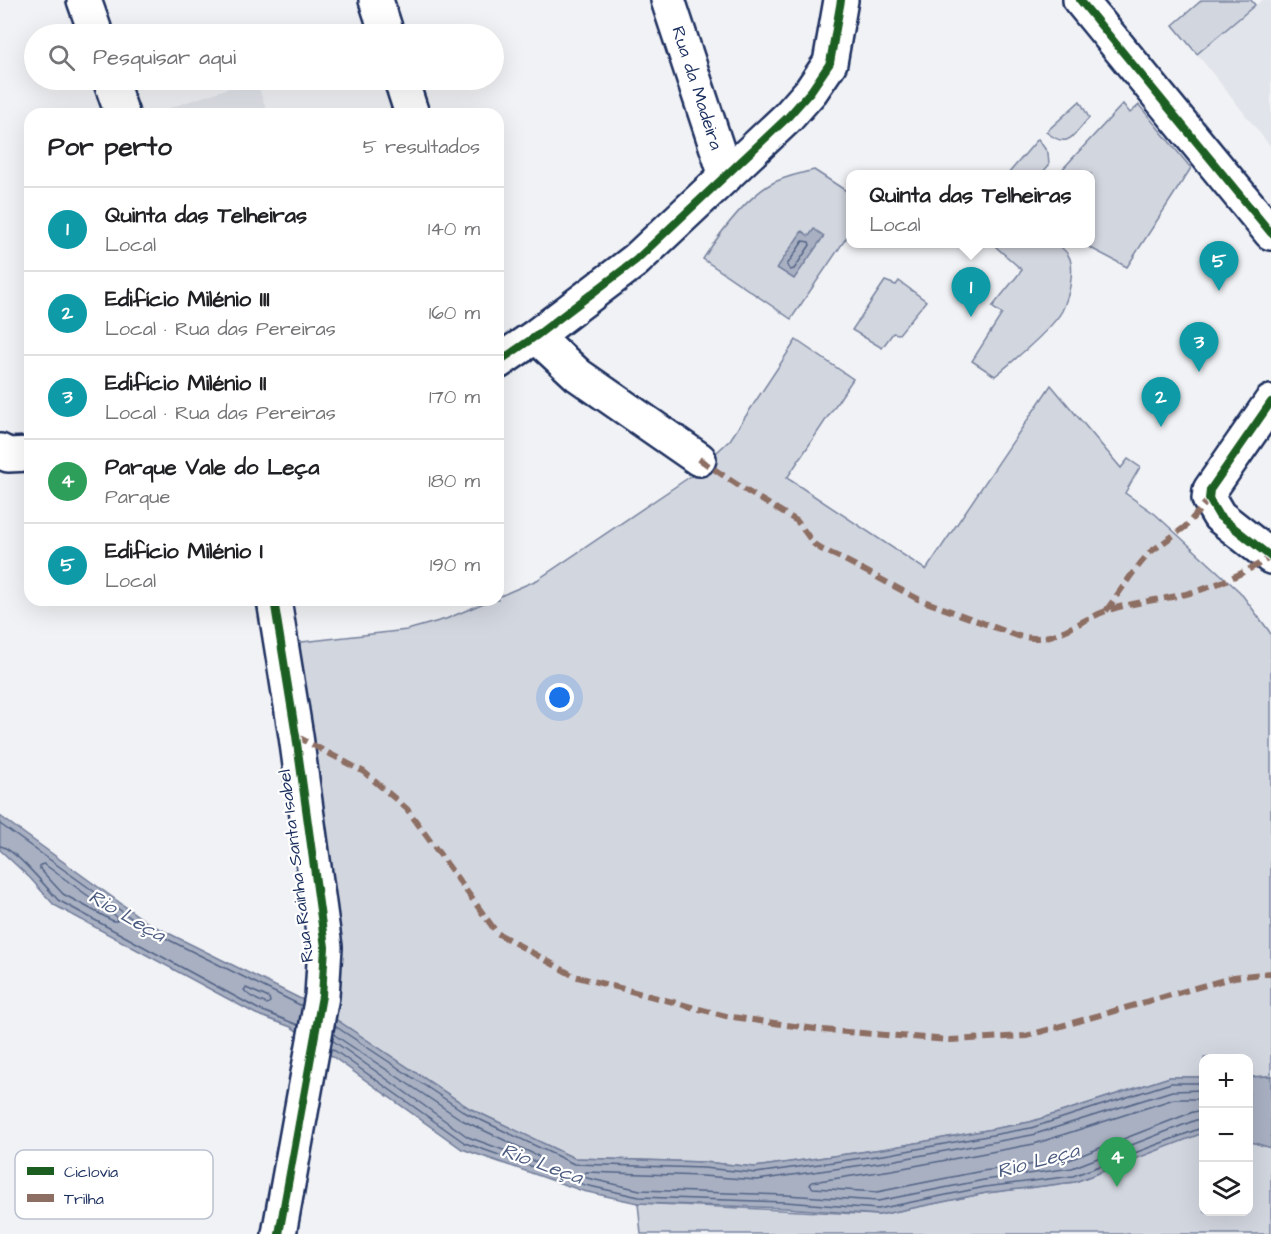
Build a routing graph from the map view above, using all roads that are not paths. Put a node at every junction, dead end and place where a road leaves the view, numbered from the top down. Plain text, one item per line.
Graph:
1 (84, 0) edge
2 (376, 0) edge
3 (668, 0) edge
4 (841, 0) edge
5 (1080, 0) edge
6 (92, 24) edge
7 (384, 24) edge
8 (114, 90) edge
9 (404, 90) edge
10 (120, 108) edge
11 (410, 108) edge
12 (726, 176) junction
13 (1271, 233) edge
14 (536, 336) junction
15 (504, 358) edge
16 (1271, 402) edge
17 (0, 452) edge
18 (24, 454) edge
19 (699, 459) dead end
20 (1271, 557) edge
21 (275, 606) edge
22 (279, 1234) edge

1 - 6 street
2 - 7 street
3 - 12 street, Rua da Madeira
4 - 12 street
5 - 13 street
8 - 10 street
9 - 11 street
12 - 14 street
14 - 15 street
14 - 19 street
16 - 20 street
17 - 18 street
21 - 22 street, Rua Rainha Santa Isabel

